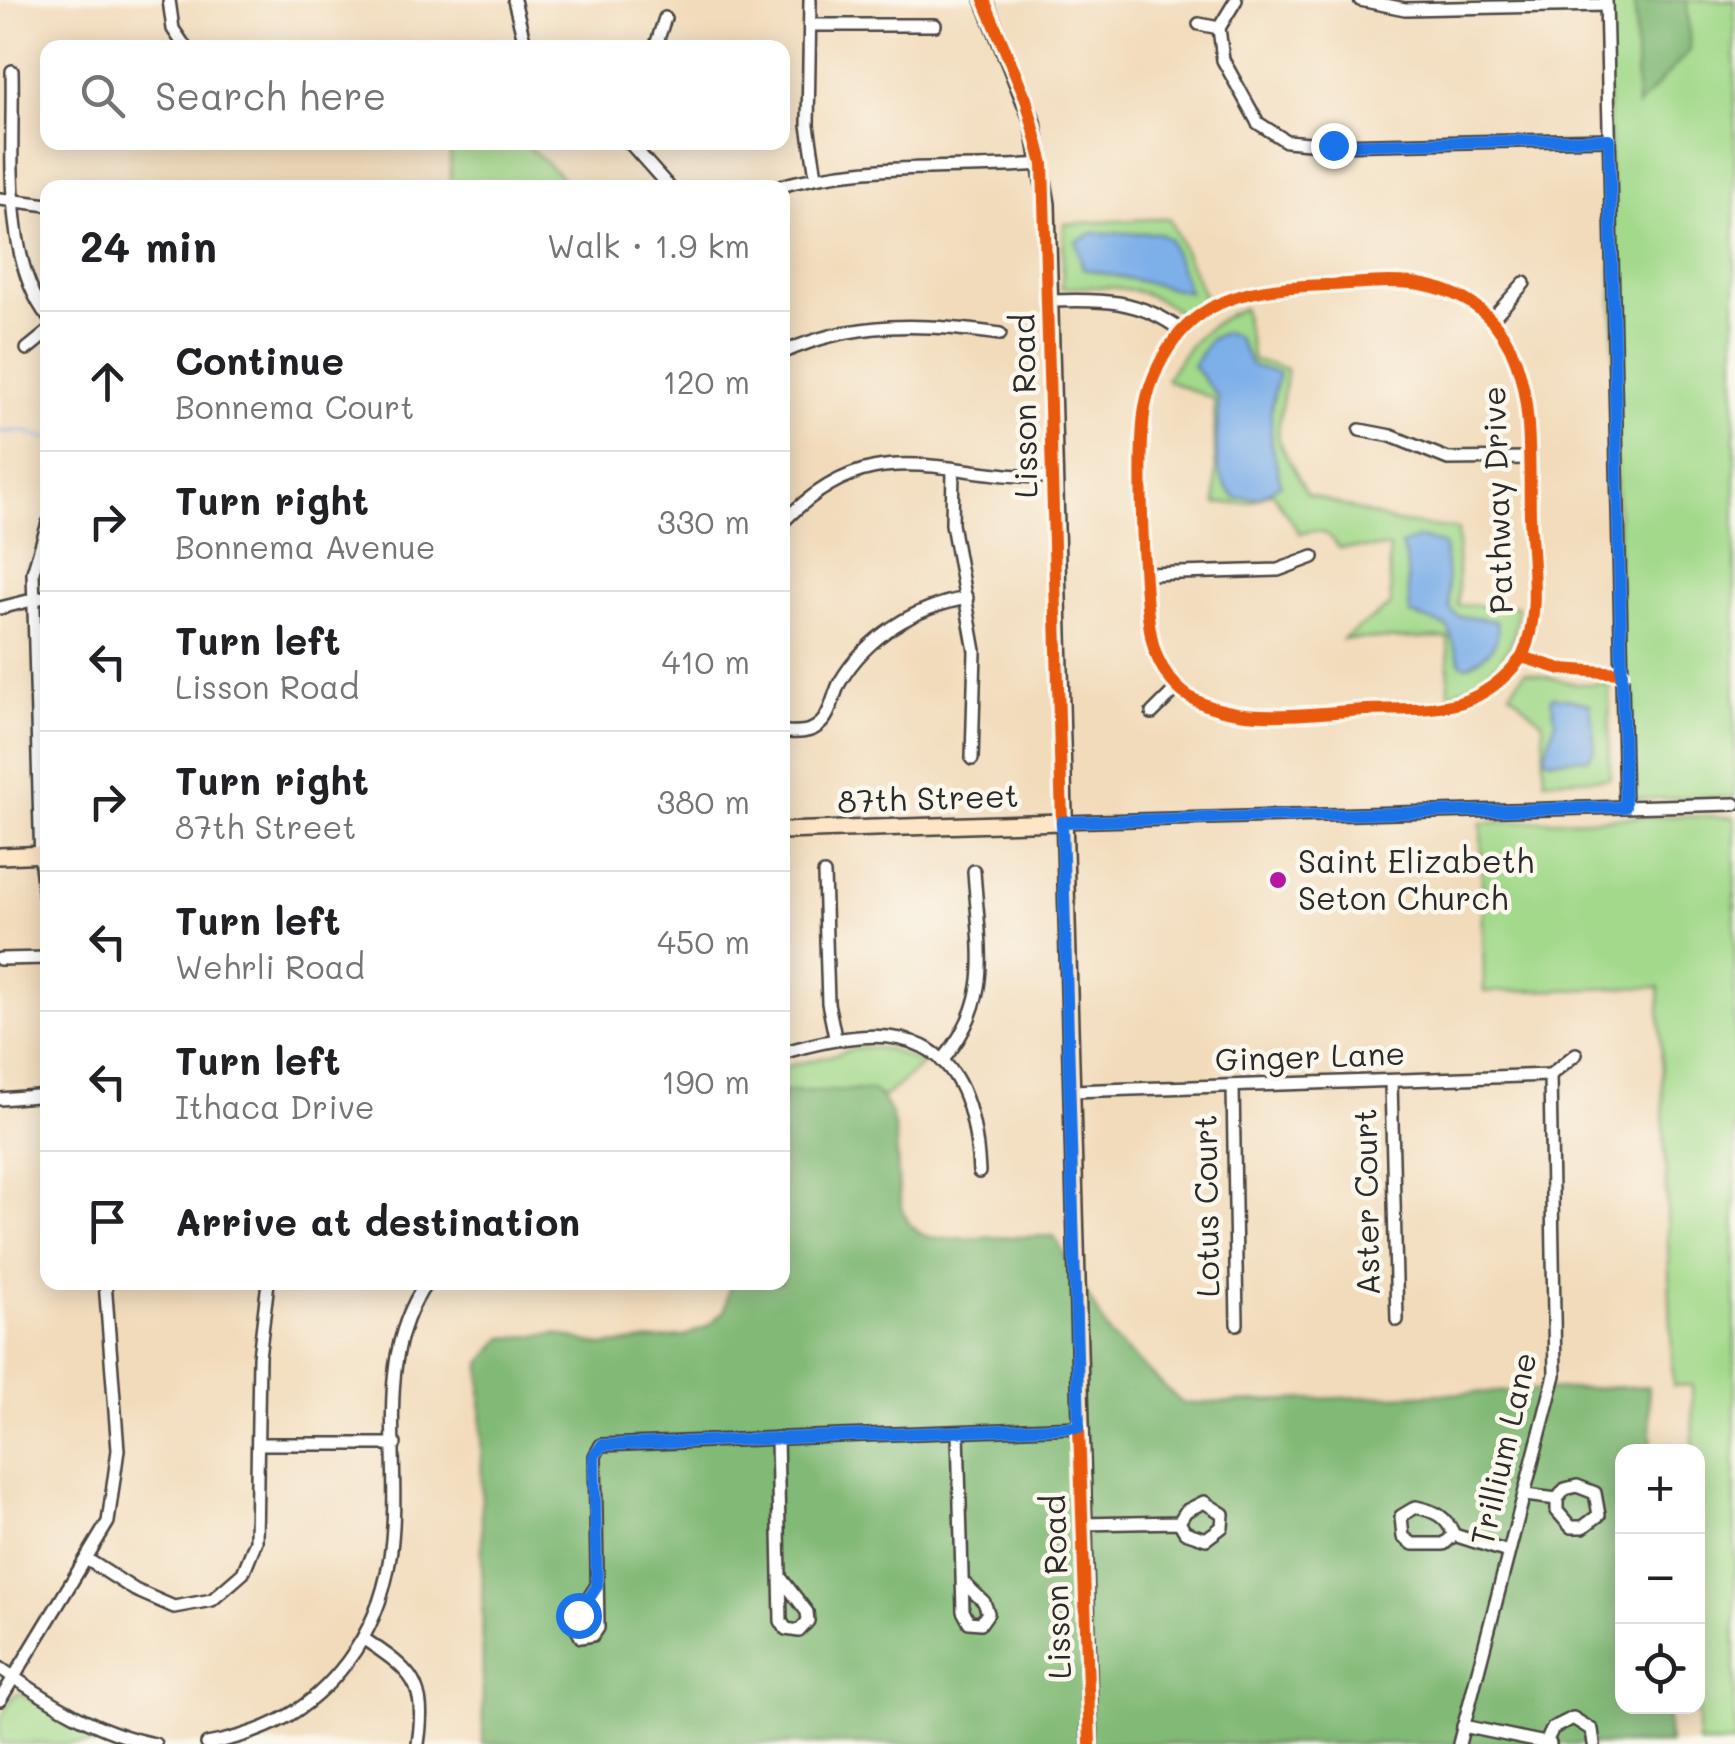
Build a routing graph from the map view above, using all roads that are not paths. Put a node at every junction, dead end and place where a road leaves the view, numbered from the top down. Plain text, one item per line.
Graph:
1 (169, 0) edge
2 (514, 0) edge
3 (810, 0) edge
4 (984, 0) edge
5 (1236, 0) edge
6 (1360, 0) edge
7 (1606, 2) edge
8 (666, 18) dead end
9 (1199, 24) dead end
10 (810, 25) junction
11 (935, 25) dead end
12 (1219, 28) junction
13 (180, 40) edge
14 (524, 40) edge
15 (658, 40) edge
16 (12, 71) dead end
17 (1609, 139) junction
18 (636, 150) edge
19 (1043, 164) junction
20 (816, 176) junction
21 (663, 180) edge
22 (790, 183) edge
23 (0, 200) edge
24 (16, 202) junction
25 (40, 205) edge
26 (1524, 283) dead end
27 (1050, 301) junction
28 (40, 307) edge
29 (1491, 320) junction
30 (1182, 331) junction
31 (1000, 334) dead end
32 (40, 338) edge
33 (27, 349) dead end
34 (790, 350) edge
35 (1360, 430) dead end
36 (1529, 458) junction
37 (953, 469) junction
38 (1054, 477) junction
39 (790, 510) edge
40 (40, 541) edge
41 (1313, 557) dead end
42 (1147, 574) junction
43 (40, 598) edge
44 (967, 598) junction
45 (34, 599) junction
46 (0, 608) edge
47 (1522, 657) junction
48 (1621, 673) junction
49 (1177, 688) junction
50 (1152, 713) dead end
51 (790, 732) edge
52 (40, 752) edge
53 (972, 759) dead end
54 (1735, 804) edge
55 (1625, 807) junction
56 (1062, 822) junction
57 (790, 830) edge
58 (40, 854) edge
59 (0, 856) edge
60 (974, 871) dead end
61 (824, 874) dead end
62 (40, 958) edge
63 (0, 960) edge
64 (835, 1037) junction
65 (790, 1051) edge
66 (1576, 1054) dead end
67 (942, 1061) junction
68 (1550, 1076) junction
69 (1392, 1082) junction
70 (1233, 1088) junction
71 (1072, 1091) junction
72 (40, 1096) edge
73 (0, 1099) edge
74 (979, 1172) dead end
75 (106, 1290) edge
76 (267, 1290) edge
77 (422, 1290) edge
78 (1397, 1320) dead end
79 (1237, 1324) dead end
80 (1079, 1427) junction
81 (958, 1433) junction
82 (777, 1438) junction
83 (259, 1444) junction
84 (395, 1444) junction
85 (1526, 1495) junction
86 (1557, 1499) dead end
87 (1179, 1522) dead end
88 (1083, 1524) junction
89 (1454, 1535) junction
90 (1508, 1552) junction
91 (88, 1560) junction
92 (781, 1578) dead end
93 (962, 1582) dead end
94 (597, 1586) dead end
95 (364, 1639) junction
96 (0, 1668) edge
97 (14, 1677) junction
98 (0, 1700) edge
99 (1462, 1726) junction
100 (1549, 1742) edge
101 (155, 1744) edge
102 (207, 1744) edge
103 (418, 1744) edge
104 (1090, 1744) edge
105 (1459, 1744) edge
106 (1594, 1744) edge

1 - 13 street
2 - 14 street
3 - 10 street
4 - 19 street, Lisson Road
5 - 12 street
6 - 7 street
7 - 17 street
8 - 15 street
9 - 12 street
10 - 11 street
10 - 20 street
12 - 17 street
16 - 24 street
17 - 48 street
18 - 21 street
19 - 20 street
19 - 27 street, Lisson Road
20 - 22 street
23 - 24 street
24 - 25 street
24 - 28 street
26 - 29 street
27 - 30 street
27 - 38 street, Lisson Road
29 - 30 street, Pathway Drive
29 - 36 street, Pathway Drive
30 - 42 street
31 - 34 street
32 - 33 street
35 - 36 street
36 - 47 street, Pathway Drive
37 - 38 street
37 - 39 street
37 - 44 street
38 - 56 street, Lisson Road
40 - 45 street
41 - 42 street
42 - 49 street
43 - 45 street
44 - 51 street
44 - 53 street
45 - 46 street
45 - 52 street
47 - 48 street
47 - 49 street
48 - 55 street
49 - 50 street
54 - 55 street, 87th Street
55 - 56 street, 87th Street
56 - 57 street, 87th Street
56 - 71 street, Lisson Road
58 - 59 street
60 - 67 street
61 - 64 street
62 - 63 street
64 - 65 street
64 - 67 street
66 - 68 street
67 - 74 street
68 - 69 street, Ginger Lane
68 - 85 street, Trillium Lane
69 - 70 street, Ginger Lane
69 - 78 street, Aster Court
70 - 71 street, Ginger Lane
70 - 79 street, Lotus Court
71 - 80 street, Lisson Road
72 - 73 street
75 - 91 street
76 - 83 street
77 - 84 street
80 - 81 street
80 - 88 street, Lisson Road
81 - 82 street
81 - 93 street
82 - 92 street
82 - 94 street
83 - 84 street
83 - 91 street
84 - 95 street
85 - 86 street
85 - 90 street, Trillium Lane
87 - 88 street
88 - 104 street, Lisson Road
89 - 89 street
89 - 90 street
90 - 99 street, Trillium Lane
91 - 97 street
95 - 102 street
95 - 103 street
96 - 97 street
97 - 98 street
97 - 101 street
99 - 100 street
99 - 105 street, Trillium Lane
100 - 106 street

